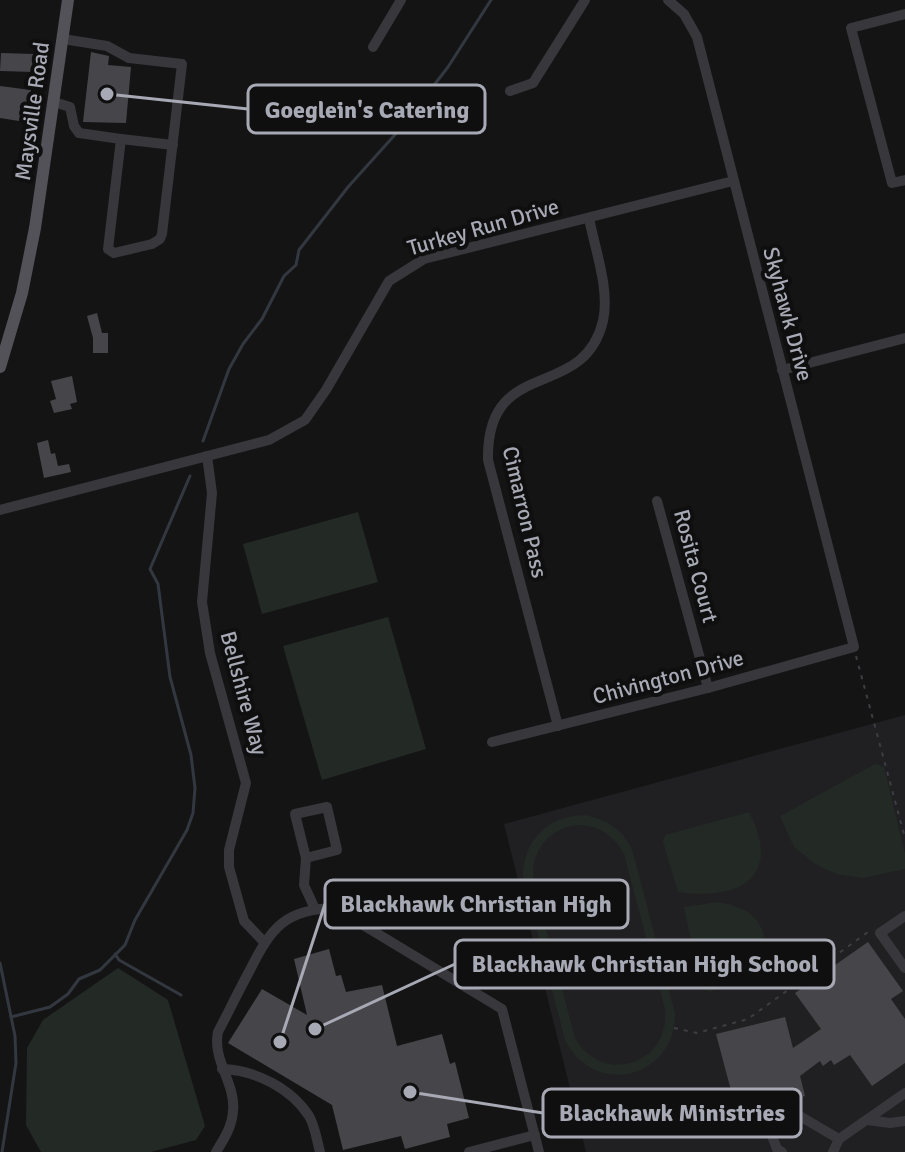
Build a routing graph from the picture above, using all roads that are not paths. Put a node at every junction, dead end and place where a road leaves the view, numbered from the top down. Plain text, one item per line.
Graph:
1 (68, 0) edge
2 (401, 0) edge
3 (585, 0) edge
4 (668, 0) edge
5 (905, 14) edge
6 (63, 39) junction
7 (373, 47) dead end
8 (510, 91) dead end
9 (54, 102) junction
10 (121, 139) junction
11 (173, 145) junction
12 (905, 180) edge
13 (733, 181) junction
14 (589, 218) junction
15 (905, 338) edge
16 (0, 367) edge
17 (782, 370) junction
18 (207, 456) junction
19 (657, 501) dead end
20 (0, 510) edge
21 (854, 647) joint
22 (708, 688) junction
23 (558, 726) junction
24 (492, 742) dead end
25 (306, 858) junction
26 (315, 909) junction
27 (905, 916) edge
28 (264, 942) junction
29 (905, 968) edge
30 (222, 1069) junction
31 (905, 1093) edge
32 (867, 1120) junction
33 (905, 1121) edge
34 (535, 1135) junction
35 (839, 1139) junction
36 (216, 1152) edge
37 (320, 1152) edge
38 (469, 1152) edge
39 (539, 1152) edge
40 (782, 1152) edge
41 (833, 1152) edge

1 - 6 main road, Maysville Road
2 - 7 street
3 - 8 street
4 - 13 street, Skyhawk Drive
5 - 12 street
6 - 9 main road, Maysville Road
6 - 11 street
9 - 10 street
9 - 16 main road, Maysville Road
10 - 11 street
10 - 11 street
13 - 14 street, Turkey Run Drive
13 - 17 street, Skyhawk Drive
14 - 18 street, Turkey Run Drive
14 - 23 street, Cimarron Pass
15 - 17 street
17 - 21 street, Skyhawk Drive
18 - 20 street, Turkey Run Drive
18 - 28 street, Bellshire Way
19 - 22 street, Rosita Court
21 - 22 street, Chivington Drive
22 - 23 street, Chivington Drive
23 - 24 street, Chivington Drive
25 - 25 street
25 - 26 street
26 - 28 street
26 - 34 street
27 - 29 street
28 - 30 street
30 - 36 street
30 - 37 street
31 - 32 street
32 - 33 street
32 - 35 street
34 - 38 street
34 - 39 street
35 - 40 street
35 - 41 street

